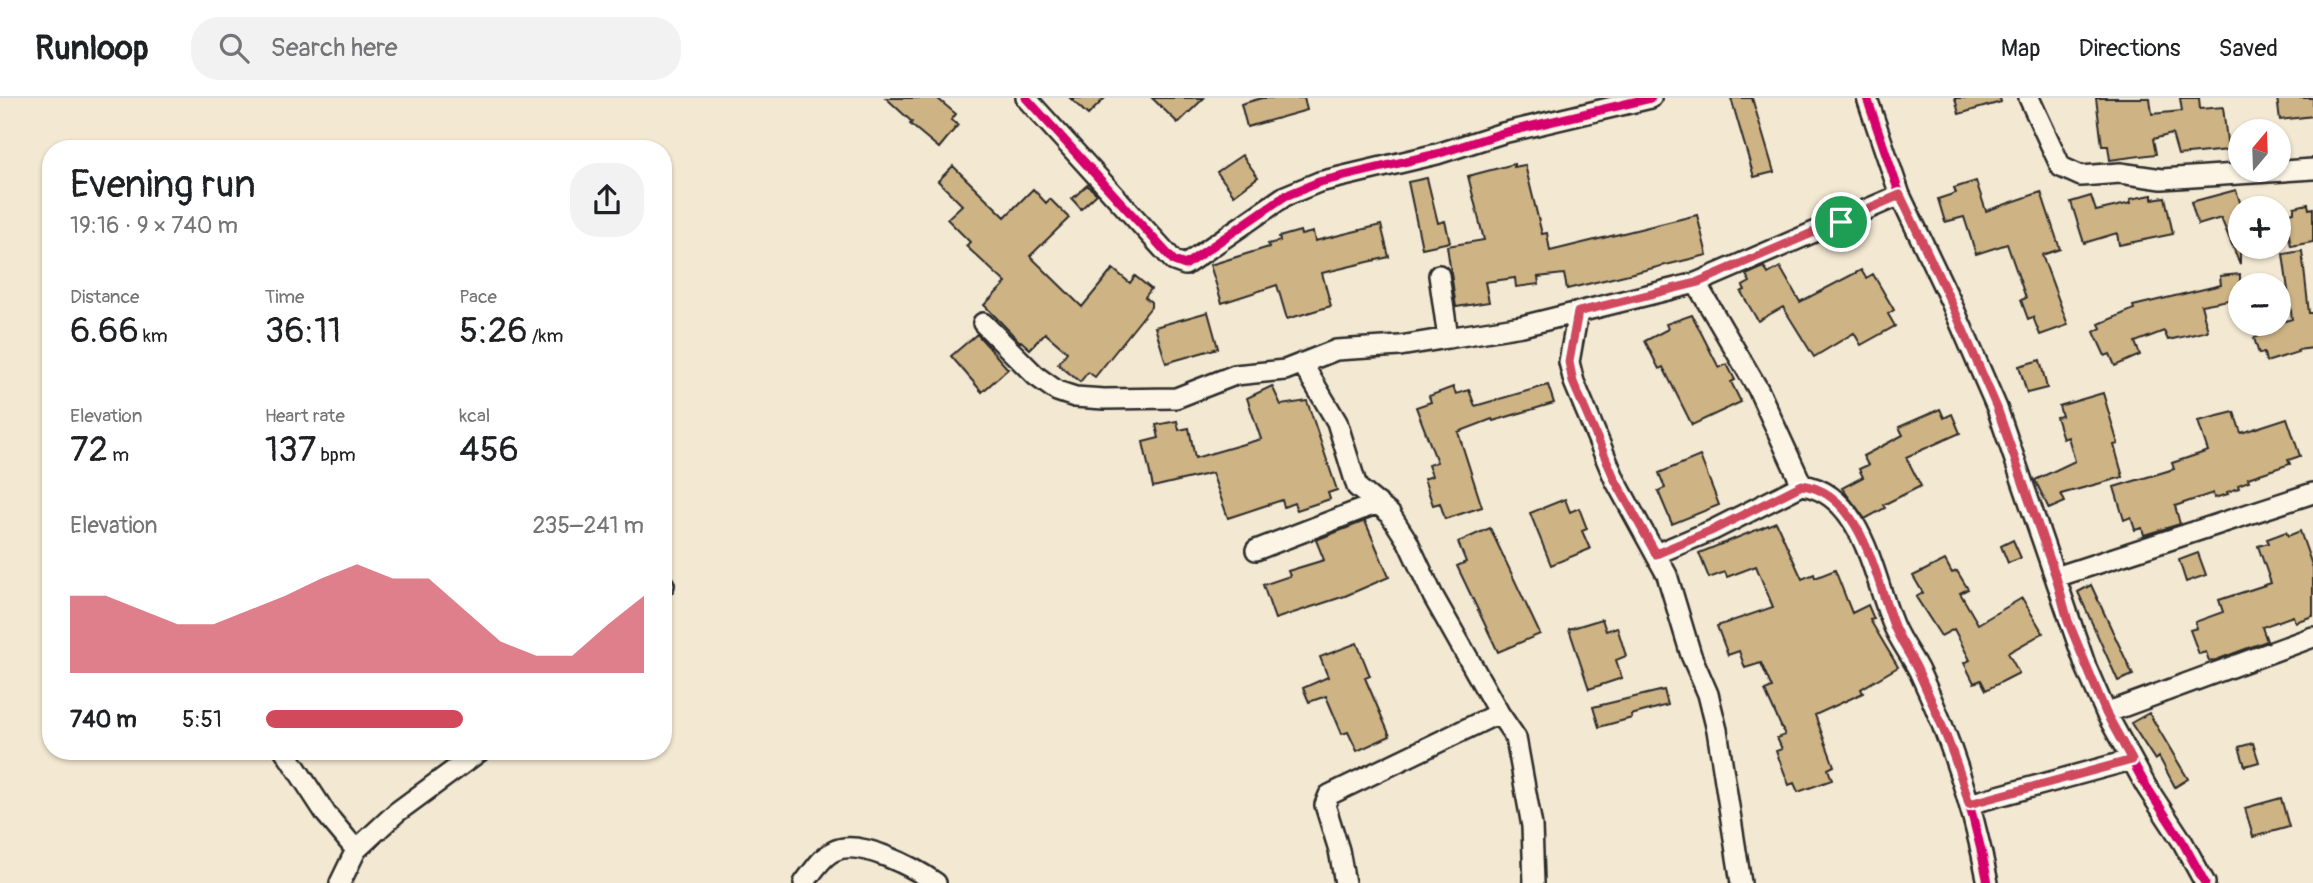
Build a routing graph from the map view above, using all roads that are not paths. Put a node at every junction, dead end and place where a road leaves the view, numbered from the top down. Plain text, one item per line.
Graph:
1 (1026, 98) edge
2 (1651, 98) edge
3 (1867, 98) edge
4 (2029, 98) edge
5 (2313, 169) edge
6 (1900, 195) junction
7 (1439, 275) dead end
8 (1696, 283) junction
9 (1578, 312) junction
10 (983, 323) dead end
11 (1448, 338) junction
12 (1302, 363) junction
13 (1802, 485) junction
14 (2313, 494) edge
15 (1378, 503) junction
16 (1256, 550) dead end
17 (1656, 554) junction
18 (2056, 577) junction
19 (2313, 637) edge
20 (1499, 713) junction
21 (2106, 713) junction
22 (291, 760) edge
23 (468, 760) edge
24 (2132, 760) junction
25 (1969, 804) junction
26 (356, 850) junction
27 (340, 883) edge
28 (804, 883) edge
29 (936, 883) edge
30 (1345, 883) edge
31 (1534, 883) edge
32 (1741, 883) edge
33 (1988, 883) edge
34 (2204, 883) edge

1 - 2 street
3 - 6 street
4 - 5 street
6 - 8 street
6 - 18 street
7 - 11 street
8 - 9 street
8 - 13 street
9 - 11 street
9 - 17 street
10 - 12 street
11 - 12 street
12 - 15 street
13 - 17 street
13 - 25 street
14 - 18 street
15 - 16 street
15 - 20 street
17 - 32 street
18 - 21 street
19 - 21 street
20 - 30 street
20 - 31 street
21 - 24 street
22 - 26 street
23 - 26 street
24 - 25 street
24 - 34 street
25 - 33 street
26 - 27 street
28 - 29 street

